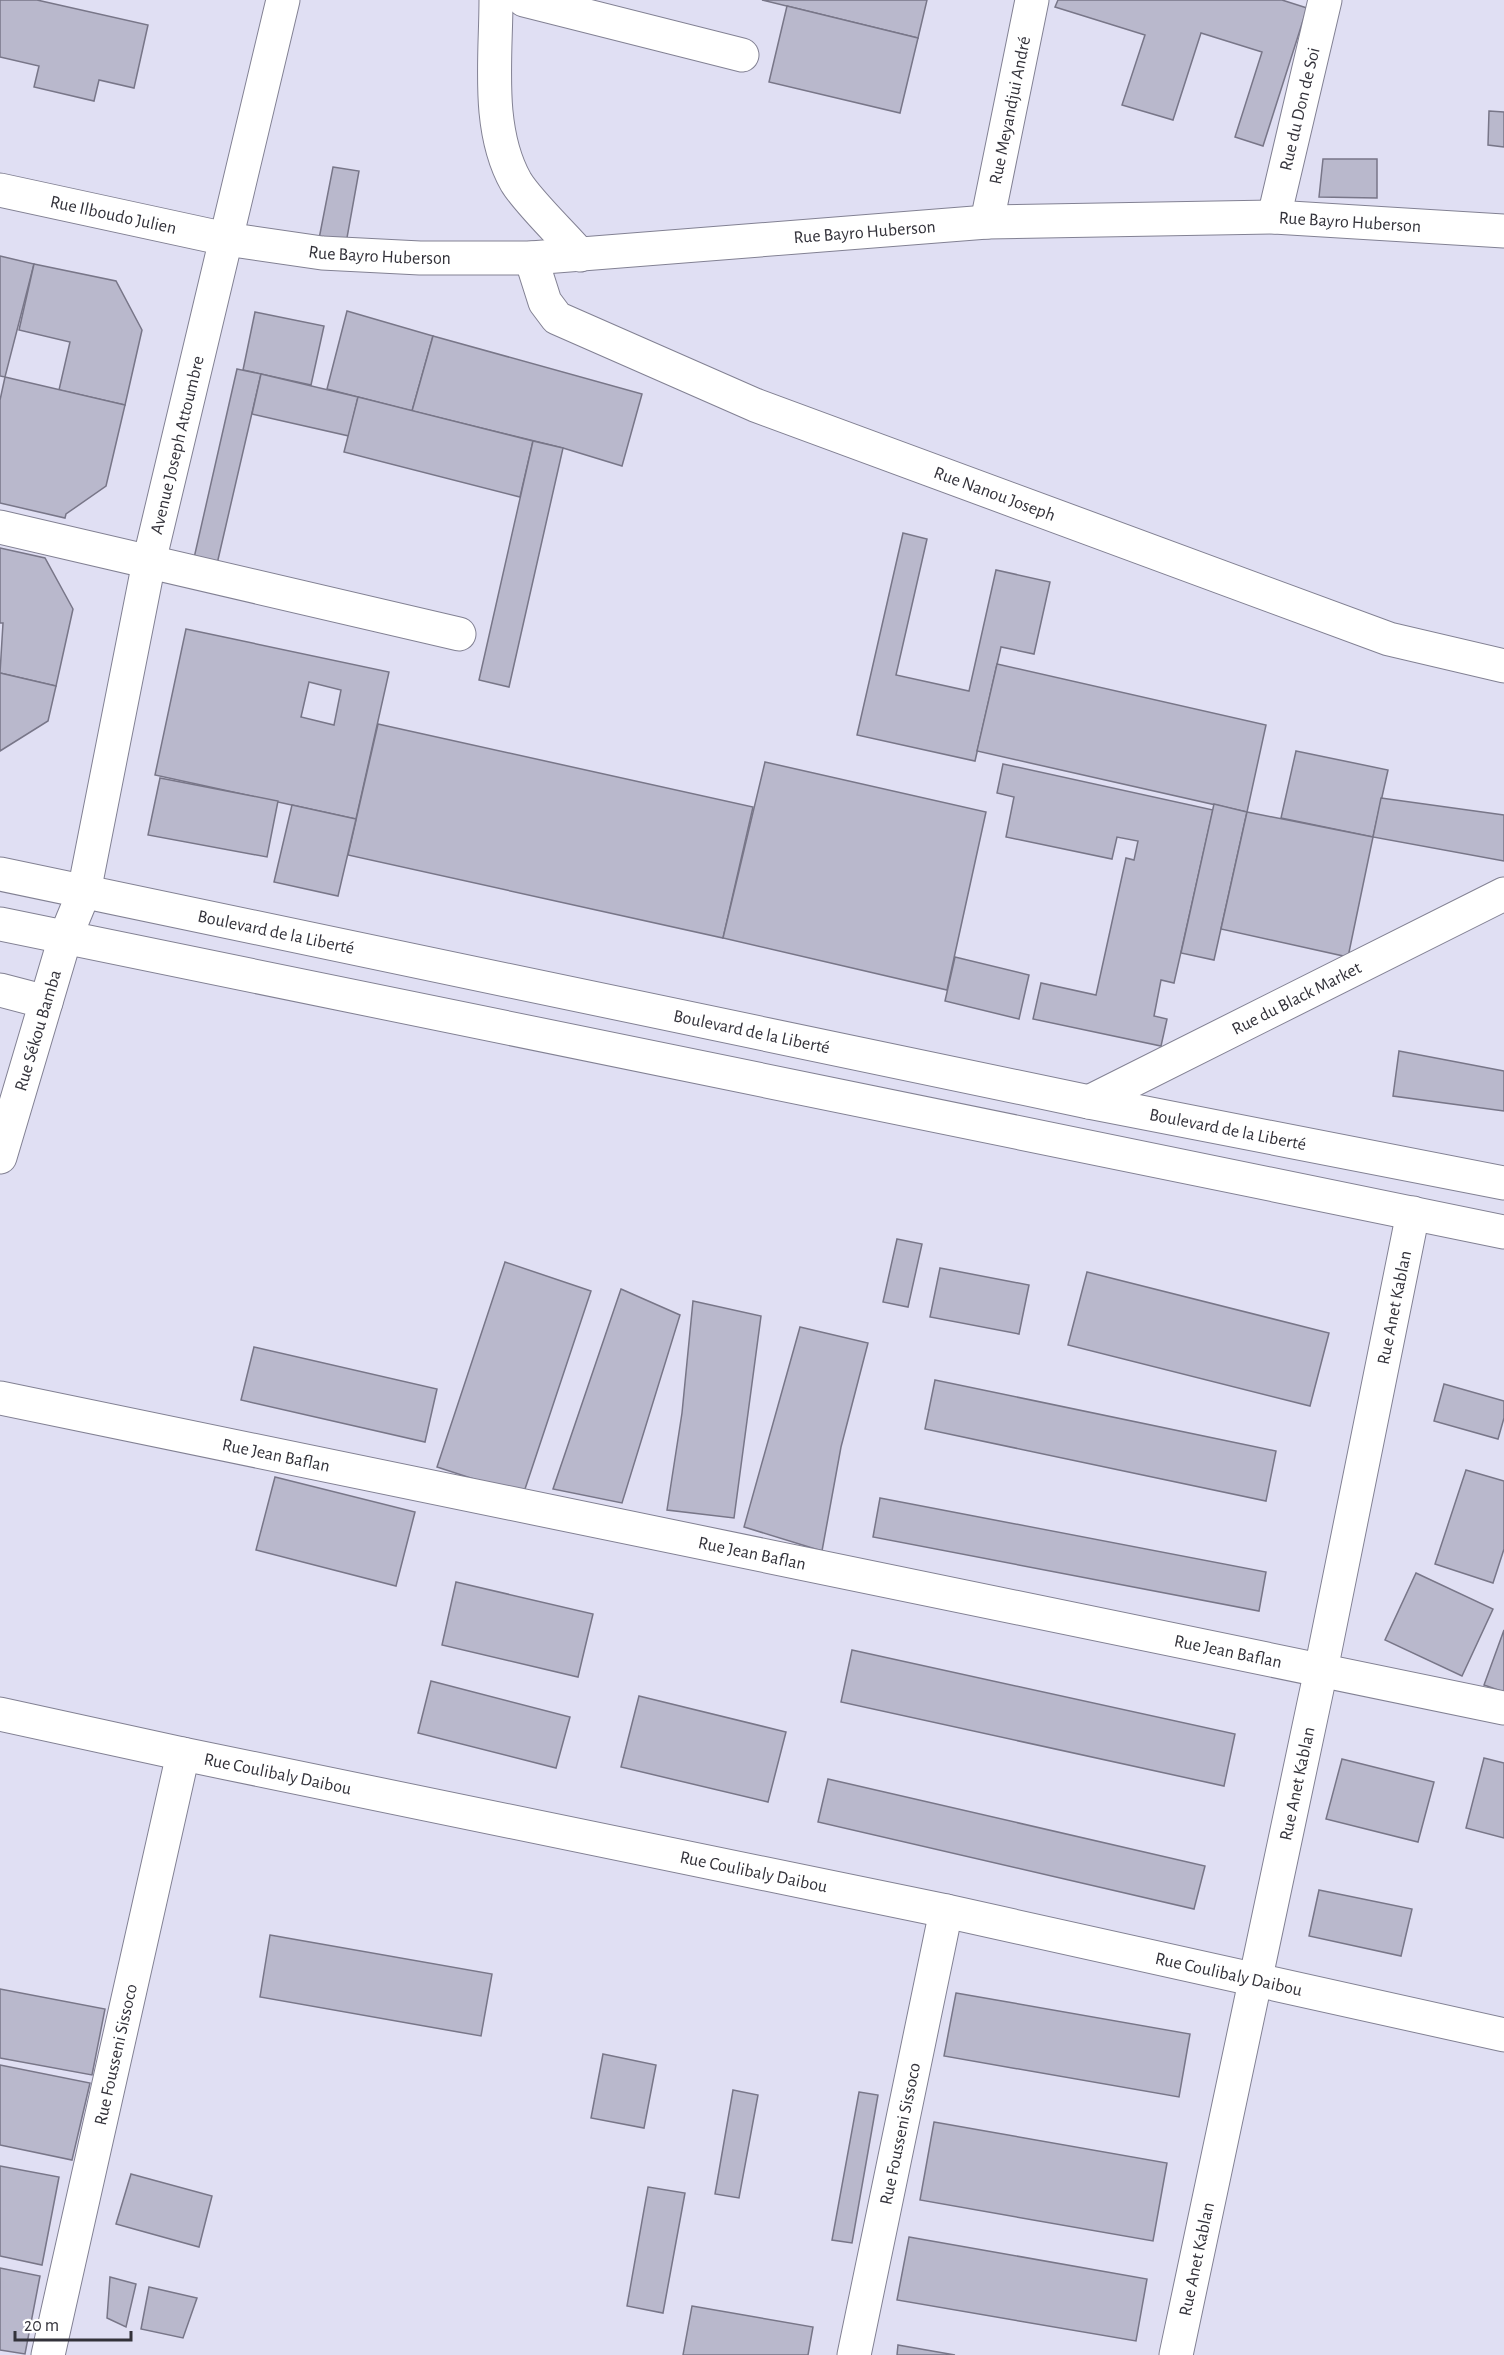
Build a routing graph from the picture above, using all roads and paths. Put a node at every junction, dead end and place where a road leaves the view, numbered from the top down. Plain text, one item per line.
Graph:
1 (283, 0) edge
2 (496, 0) edge
3 (524, 0) edge
4 (1032, 0) edge
5 (1325, 0) edge
6 (742, 55) dead end
7 (0, 190) edge
8 (1274, 217) junction
9 (987, 222) junction
10 (1504, 231) edge
11 (226, 239) junction
12 (580, 255) junction
13 (531, 258) junction
14 (0, 527) edge
15 (149, 562) junction
16 (459, 634) dead end
17 (1504, 666) edge
18 (0, 874) edge
19 (84, 892) junction
20 (1504, 894) edge
21 (0, 924) edge
22 (65, 938) junction
23 (0, 990) edge
24 (46, 1002) junction
25 (1089, 1102) junction
26 (0, 1157) edge
27 (1504, 1183) edge
28 (1413, 1213) junction
29 (1504, 1232) edge
30 (0, 1398) edge
31 (1321, 1671) junction
32 (1504, 1708) edge
33 (0, 1714) edge
34 (183, 1755) junction
35 (946, 1911) junction
36 (1255, 1978) junction
37 (1504, 2035) edge
38 (48, 2355) edge
39 (854, 2355) edge
40 (1176, 2355) edge

1 - 11 street, Avenue Joseph Attoumbre
2 - 12 street
3 - 6 street
4 - 9 street, Rue Meyandjui André
5 - 8 street, Rue du Don de Soi
7 - 11 street, Rue Ilboudo Julien
8 - 9 street, Rue Bayro Huberson
8 - 10 street, Rue Bayro Huberson
9 - 12 street, Rue Bayro Huberson
11 - 13 street, Rue Bayro Huberson
11 - 15 street, Avenue Joseph Attoumbre
12 - 13 street, Rue Bayro Huberson
13 - 17 street, Rue Nanou Joseph
14 - 15 street
15 - 16 street
15 - 19 street, Avenue Joseph Attoumbre
18 - 19 street, Boulevard de la Liberté
19 - 22 street, Rue Sékou Bamba
19 - 25 street, Boulevard de la Liberté
20 - 25 street, Rue du Black Market
21 - 22 street
22 - 24 street, Rue Sékou Bamba
22 - 28 street
23 - 24 street
24 - 26 street, Rue Sékou Bamba
25 - 27 street, Boulevard de la Liberté
28 - 29 street
28 - 31 street, Rue Anet Kablan
30 - 31 street, Rue Jean Baflan
31 - 32 street, Rue Jean Baflan
31 - 36 street, Rue Anet Kablan
33 - 34 street, Rue Coulibaly Daibou
34 - 35 street, Rue Coulibaly Daibou
34 - 38 street, Rue Fousseni Sissoco
35 - 36 street, Rue Coulibaly Daibou
35 - 39 street, Rue Fousseni Sissoco
36 - 37 street, Rue Coulibaly Daibou
36 - 40 street, Rue Anet Kablan

